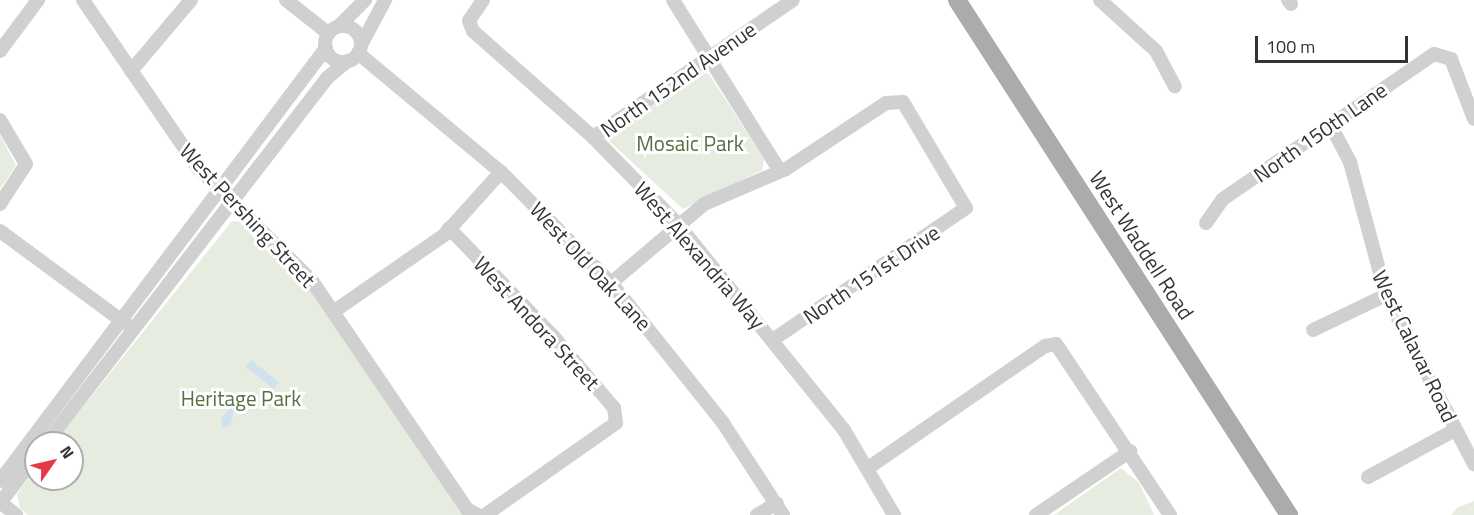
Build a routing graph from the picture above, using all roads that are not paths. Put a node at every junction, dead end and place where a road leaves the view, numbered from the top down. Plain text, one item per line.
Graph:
1 (38, 0) edge
2 (83, 0) edge
3 (191, 0) edge
4 (286, 0) edge
5 (365, 0) edge
6 (385, 0) edge
7 (483, 0) edge
8 (673, 0) edge
9 (793, 0) edge
10 (957, 0) edge
11 (1100, 0) edge
12 (334, 30) junction
13 (326, 48) junction
14 (0, 51) edge
15 (355, 53) junction
16 (710, 56) junction
17 (131, 71) junction
18 (1175, 86) dead end
19 (1474, 119) edge
20 (0, 120) edge
21 (1330, 124) junction
22 (593, 137) junction
23 (780, 171) junction
24 (501, 172) junction
25 (221, 190) junction
26 (232, 199) junction
27 (0, 204) edge
28 (677, 223) junction
29 (1206, 223) dead end
30 (449, 228) junction
31 (0, 231) edge
32 (611, 283) junction
33 (1386, 295) junction
34 (333, 312) junction
35 (121, 320) junction
36 (133, 330) junction
37 (1313, 330) dead end
38 (774, 339) junction
39 (1455, 430) junction
40 (55, 431) edge
41 (1130, 451) junction
42 (1474, 464) edge
43 (868, 468) junction
44 (24, 471) edge
45 (1368, 477) dead end
46 (0, 481) edge
47 (0, 502) edge
48 (780, 509) edge
49 (16, 515) edge
50 (478, 515) edge
51 (485, 515) edge
52 (757, 515) edge
53 (894, 515) edge
54 (1036, 515) edge
55 (1170, 515) edge
56 (1289, 515) edge

1 - 14 street
2 - 17 street, West Pershing Street
3 - 17 street
4 - 12 street
5 - 12 street
6 - 15 street
7 - 22 street, West Alexandria Way
8 - 16 street
9 - 16 street, North 152nd Avenue
10 - 56 main road, West Waddell Road
11 - 18 street
12 - 13 street
12 - 15 street
13 - 15 street
13 - 25 street
15 - 24 street, West Old Oak Lane
15 - 26 street
16 - 22 street, North 152nd Avenue
16 - 23 street
17 - 25 street, West Pershing Street
19 - 21 street, North 150th Lane
20 - 27 street
21 - 29 street, North 150th Lane
21 - 33 street, West Calavar Road
22 - 28 street, West Alexandria Way
23 - 28 street
23 - 38 street, North 151st Drive
24 - 30 street
24 - 32 street, West Old Oak Lane
25 - 26 street, West Pershing Street
25 - 35 street
26 - 34 street, West Pershing Street
26 - 36 street
28 - 32 street
28 - 38 street, West Alexandria Way
30 - 34 street
30 - 51 street, West Andora Street
31 - 35 street
32 - 48 street, West Old Oak Lane
33 - 37 street
33 - 39 street, West Calavar Road
34 - 50 street, West Pershing Street
35 - 36 street
35 - 46 street
36 - 40 street
38 - 43 street, West Alexandria Way
39 - 42 street, West Calavar Road
39 - 45 street
41 - 43 street
41 - 54 street
41 - 55 street
43 - 53 street, West Alexandria Way
44 - 47 street
47 - 49 street
48 - 52 street

